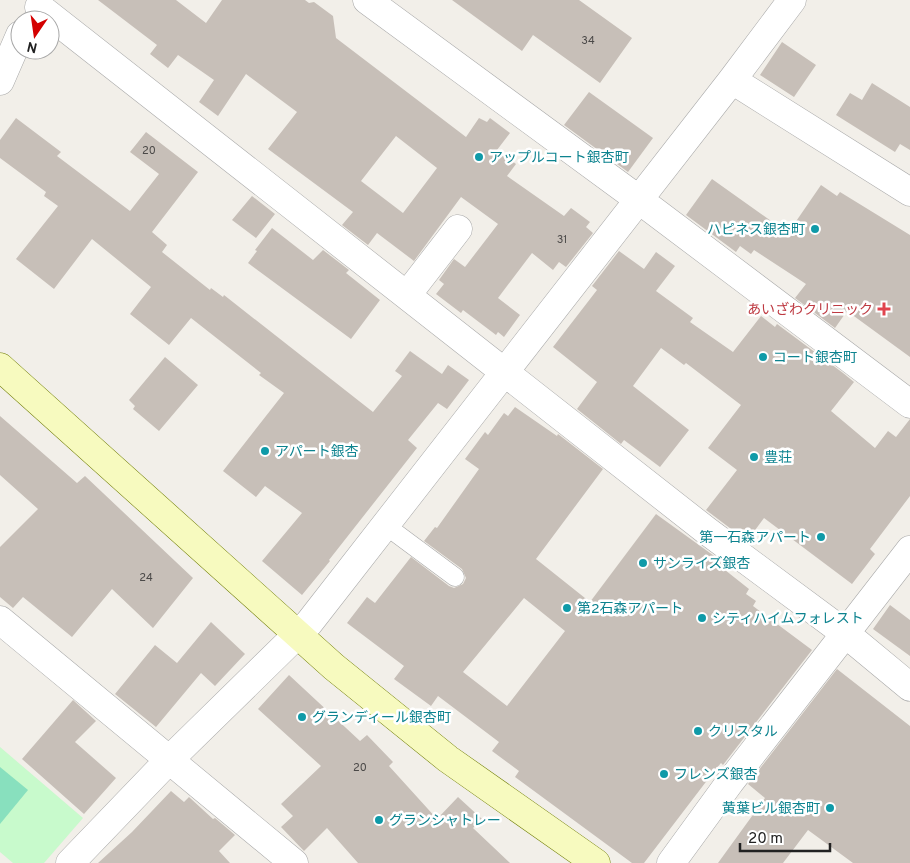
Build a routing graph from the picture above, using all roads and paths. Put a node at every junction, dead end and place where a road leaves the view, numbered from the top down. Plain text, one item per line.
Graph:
1 (367, 0) edge
2 (792, 0) edge
3 (38, 9) edge
4 (10, 58) edge
5 (732, 80) junction
6 (0, 81) edge
7 (910, 192) edge
8 (638, 199) junction
9 (458, 229) dead end
10 (407, 295) junction
11 (0, 367) edge
12 (505, 372) junction
13 (910, 404) edge
14 (385, 524) junction
15 (910, 550) edge
16 (454, 577) dead end
17 (0, 620) edge
18 (846, 634) junction
19 (298, 636) junction
20 (910, 687) edge
21 (169, 760) junction
22 (70, 863) edge
23 (294, 863) edge
24 (596, 863) edge
25 (671, 863) edge

1 - 8 street
2 - 5 street
3 - 10 street
4 - 6 street
5 - 7 street
5 - 8 street
8 - 12 street
8 - 13 street
9 - 10 street
10 - 12 street
11 - 19 street
12 - 14 street
12 - 18 street
14 - 16 lane
14 - 19 street
15 - 18 street
17 - 21 street
18 - 20 street
18 - 25 street
19 - 21 street
19 - 24 street
21 - 22 street
21 - 23 street

